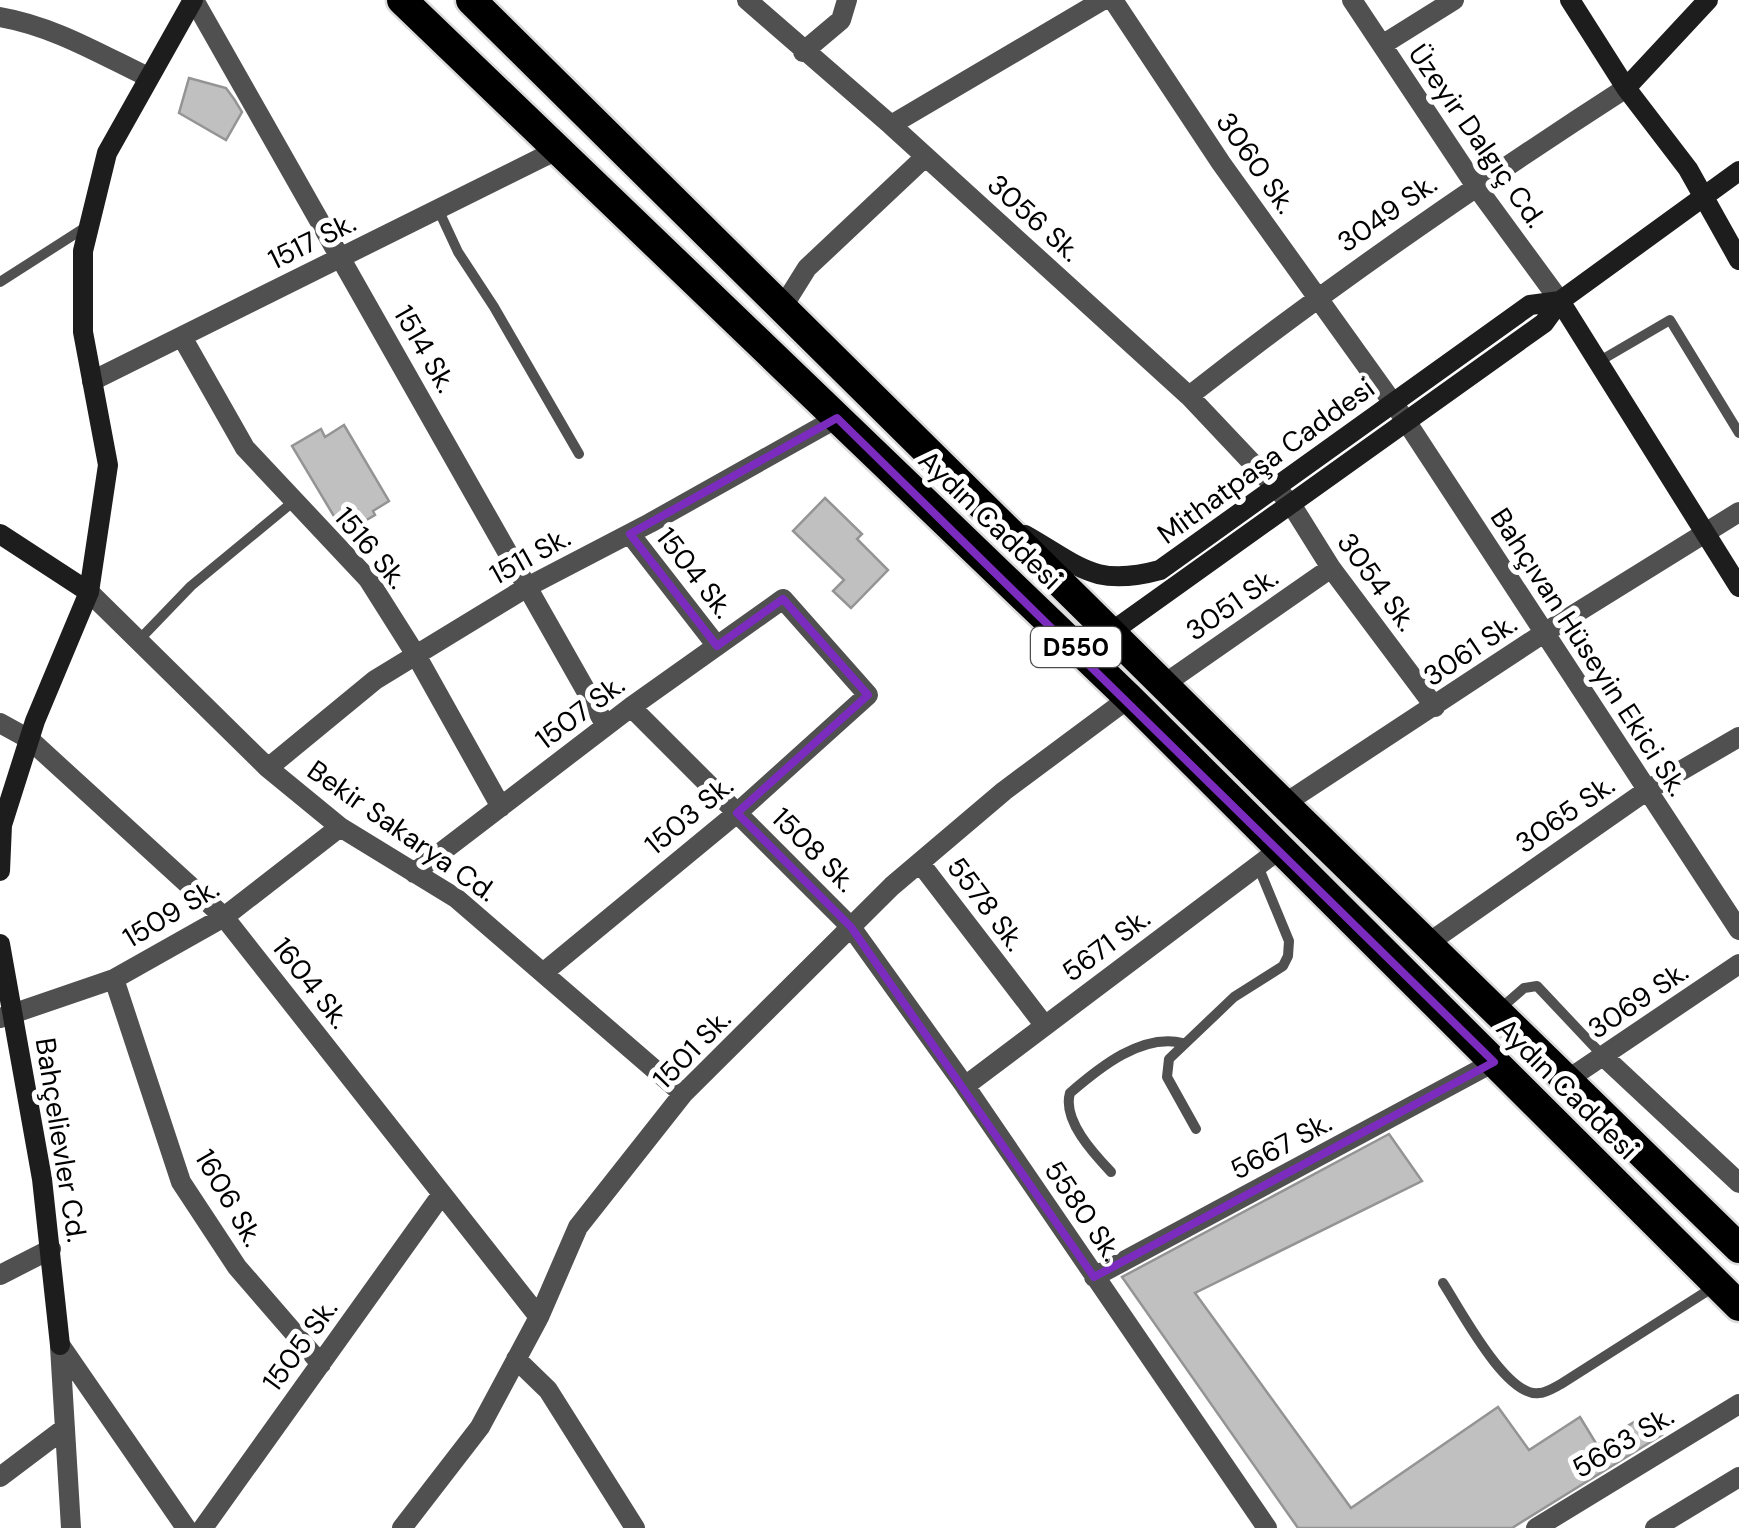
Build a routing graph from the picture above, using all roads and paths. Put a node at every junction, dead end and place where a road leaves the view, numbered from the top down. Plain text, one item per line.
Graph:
1 (193, 0) edge
2 (402, 0) edge
3 (471, 0) edge
4 (747, 0) edge
5 (847, 0) edge
6 (1102, 0) edge
7 (1112, 0) edge
8 (1352, 0) edge
9 (1454, 0) edge
10 (1570, 0) edge
11 (1708, 0) edge
12 (0, 17) edge
13 (1382, 45) junction
14 (803, 52) junction
15 (148, 77) junction
16 (1626, 88) junction
17 (891, 126) junction
18 (557, 150) junction
19 (925, 156) junction
20 (1739, 171) edge
21 (1475, 185) junction
22 (1701, 196) junction
23 (438, 209) junction
24 (90, 225) junction
25 (342, 257) junction
26 (1739, 260) edge
27 (0, 282) edge
28 (1316, 297) junction
29 (1560, 301) junction
30 (782, 308) junction
31 (182, 337) junction
32 (1598, 362) junction
33 (92, 381) junction
34 (1190, 396) junction
35 (1393, 403) junction
36 (836, 418) junction
37 (1406, 421) junction
38 (1739, 433) edge
39 (579, 454) dead end
40 (1277, 486) junction
41 (294, 501) junction
42 (1291, 504) junction
43 (1739, 512) edge
44 (990, 516) junction
45 (0, 534) edge
46 (630, 534) junction
47 (1705, 534) junction
48 (1331, 568) junction
49 (528, 586) junction
50 (1739, 587) edge
51 (89, 592) junction
52 (1110, 633) junction
53 (1544, 633) junction
54 (138, 641) junction
55 (717, 646) junction
56 (1082, 654) junction
57 (416, 655) junction
58 (1163, 685) junction
59 (868, 695) joint
60 (1129, 698) junction
61 (631, 707) junction
62 (1435, 708) junction
63 (0, 723) edge
64 (606, 726) junction
65 (1739, 737) edge
66 (29, 738) junction
67 (268, 768) junction
68 (1646, 791) junction
69 (1284, 804) junction
70 (501, 806) junction
71 (737, 813) junction
72 (340, 827) junction
73 (1269, 857) junction
74 (920, 862) junction
75 (0, 871) edge
76 (414, 872) junction
77 (224, 916) junction
78 (852, 927) junction
79 (1739, 930) edge
80 (0, 944) edge
81 (1427, 944) junction
82 (1739, 964) edge
83 (543, 973) junction
84 (114, 979) junction
85 (1497, 1012) junction
86 (6, 1015) edge
87 (1045, 1026) junction
88 (1183, 1043) junction
89 (1603, 1056) junction
90 (1494, 1062) junction
91 (1567, 1080) junction
92 (965, 1086) junction
93 (684, 1094) junction
94 (1196, 1130) dead end
95 (1111, 1172) dead end
96 (1736, 1173) edge
97 (442, 1194) junction
98 (1739, 1248) edge
99 (51, 1249) junction
100 (0, 1275) edge
101 (1094, 1278) junction
102 (1443, 1283) dead end
103 (1717, 1285) junction
104 (1739, 1306) edge
105 (538, 1317) junction
106 (60, 1345) junction
107 (516, 1359) junction
108 (321, 1364) junction
109 (1739, 1404) edge
110 (65, 1428) junction
111 (0, 1477) edge
112 (1739, 1477) edge
113 (70, 1528) edge
114 (186, 1528) edge
115 (204, 1528) edge
116 (402, 1528) edge
117 (635, 1528) edge
118 (1266, 1528) edge
119 (1536, 1528) edge
120 (1656, 1528) edge

1 - 15 main road
1 - 25 street, 1514 Sk.
2 - 18 highway, Aydın Caddesi / D550
3 - 30 highway, Aydın Caddesi / D550
4 - 14 street, 3056 Sk.
5 - 14 street
6 - 17 street
7 - 28 street, 3060 Sk.
8 - 13 street, Üzeyir Dalgıç Cd.
9 - 13 street
10 - 16 main road
11 - 16 main road
12 - 15 street
13 - 21 street, Üzeyir Dalgıç Cd.
14 - 17 street, 3056 Sk.
15 - 24 main road
16 - 21 street, 3049 Sk.
16 - 22 main road
17 - 19 street, 3056 Sk.
18 - 23 street, 1517 Sk.
18 - 36 highway, Aydın Caddesi / D550
19 - 30 street
19 - 34 street, 3056 Sk.
20 - 22 main road, Mithatpaşa Caddesi
21 - 28 street, 3049 Sk.
21 - 29 street, Üzeyir Dalgıç Cd.
22 - 26 main road
22 - 29 main road, Mithatpaşa Caddesi
23 - 25 street, 1517 Sk.
23 - 39 lane
24 - 27 lane
24 - 33 main road
25 - 31 street, 1517 Sk.
25 - 49 street, 1514 Sk.
28 - 34 street, 3049 Sk.
28 - 35 street, 3060 Sk.
29 - 32 main road
29 - 35 main road, Mithatpaşa Caddesi
29 - 37 main road, Mithatpaşa Caddesi
30 - 44 highway, Aydın Caddesi / D550
31 - 33 street, 1517 Sk.
31 - 41 street, 1516 Sk.
32 - 38 lane
32 - 47 main road
33 - 51 main road
34 - 40 street, 3056 Sk.
35 - 37 street, Bahçıvan Hüseyin Ekici Sk.
35 - 40 main road, Mithatpaşa Caddesi
36 - 46 street, 1511 Sk.
36 - 56 highway, Aydın Caddesi / D550
37 - 42 main road, Mithatpaşa Caddesi
37 - 53 street, Bahçıvan Hüseyin Ekici Sk.
40 - 42 street, 3054 Sk.
40 - 44 main road, Mithatpaşa Caddesi
41 - 54 lane
41 - 57 street, 1516 Sk.
42 - 48 street, 3054 Sk.
42 - 52 main road, Mithatpaşa Caddesi
43 - 47 street, 3061 Sk.
44 - 52 highway, Aydın Caddesi / D550
45 - 51 main road, Bekir Sakarya Cd.
46 - 49 street, 1511 Sk.
46 - 55 street, 1504 Sk.
47 - 50 main road
47 - 53 street, 3061 Sk.
48 - 58 street, 3051 Sk.
48 - 62 street, 3054 Sk.
49 - 57 street, 1511 Sk.
49 - 64 street, 1514 Sk.
51 - 54 street, Bekir Sakarya Cd.
51 - 66 main road
52 - 56 main road, Mithatpaşa Caddesi
52 - 58 highway, Aydın Caddesi / D550
53 - 62 street, 3061 Sk.
53 - 68 street, Bahçıvan Hüseyin Ekici Sk.
54 - 67 street, Bekir Sakarya Cd.
55 - 59 street, 1507 Sk.
55 - 61 street, 1507 Sk.
56 - 60 highway, Aydın Caddesi / D550
57 - 67 street, 1511 Sk.
57 - 70 street, 1516 Sk.
58 - 69 highway, Aydın Caddesi / D550
59 - 71 street, 1503 Sk.
60 - 73 highway, Aydın Caddesi / D550
60 - 74 street, 1501 Sk.
61 - 64 street, 1507 Sk.
61 - 71 street, 1508 Sk.
62 - 69 street, 3061 Sk.
63 - 66 street, 1604 Sk.
64 - 70 street, 1507 Sk.
65 - 68 street, 3065 Sk.
66 - 75 main road
66 - 77 street, 1604 Sk.
67 - 72 street, Bekir Sakarya Cd.
68 - 79 street, Bahçıvan Hüseyin Ekici Sk.
68 - 81 street, 3065 Sk.
69 - 81 highway, Aydın Caddesi / D550
70 - 76 street, 1507 Sk.
71 - 78 street, 1508 Sk.
71 - 83 street, 1503 Sk.
72 - 76 street, Bekir Sakarya Cd.
72 - 77 street, 1509 Sk.
73 - 87 street, 5671 Sk.
73 - 88 lane
73 - 90 highway, Aydın Caddesi / D550
74 - 78 street, 1501 Sk.
74 - 87 street, 5578 Sk.
76 - 83 street, Bekir Sakarya Cd.
77 - 84 street, 1509 Sk.
77 - 97 street, 1604 Sk.
78 - 92 street, 5580 Sk.
78 - 93 street, 1501 Sk.
80 - 86 main road, Bahçelievler Cd.
81 - 85 highway, Aydın Caddesi / D550
82 - 89 street, 3069 Sk.
83 - 93 street, Bekir Sakarya Cd.
84 - 86 street, 1509 Sk.
84 - 108 street, 1606 Sk.
85 - 89 lane
85 - 91 highway, Aydın Caddesi / D550
86 - 99 main road, Bahçelievler Cd.
87 - 92 street, 5671 Sk.
88 - 94 lane
88 - 95 lane
89 - 91 street, 3069 Sk.
89 - 96 street
90 - 101 street, 5667 Sk.
90 - 103 highway, Aydın Caddesi / D550
91 - 98 highway, Aydın Caddesi / D550
92 - 101 street, 5580 Sk.
93 - 105 street, 1501 Sk.
97 - 105 street, 1604 Sk.
97 - 108 street, 1505 Sk.
99 - 100 street
99 - 106 main road, Bahçelievler Cd.
101 - 118 street, 5580 Sk.
102 - 103 lane
103 - 104 highway, Aydın Caddesi / D550
105 - 107 street, 1501 Sk.
106 - 110 street
106 - 114 street
107 - 116 street, 1501 Sk.
107 - 117 street
108 - 115 street, 1505 Sk.
109 - 119 street, 5663 Sk.
110 - 111 street
110 - 113 street
112 - 120 street

